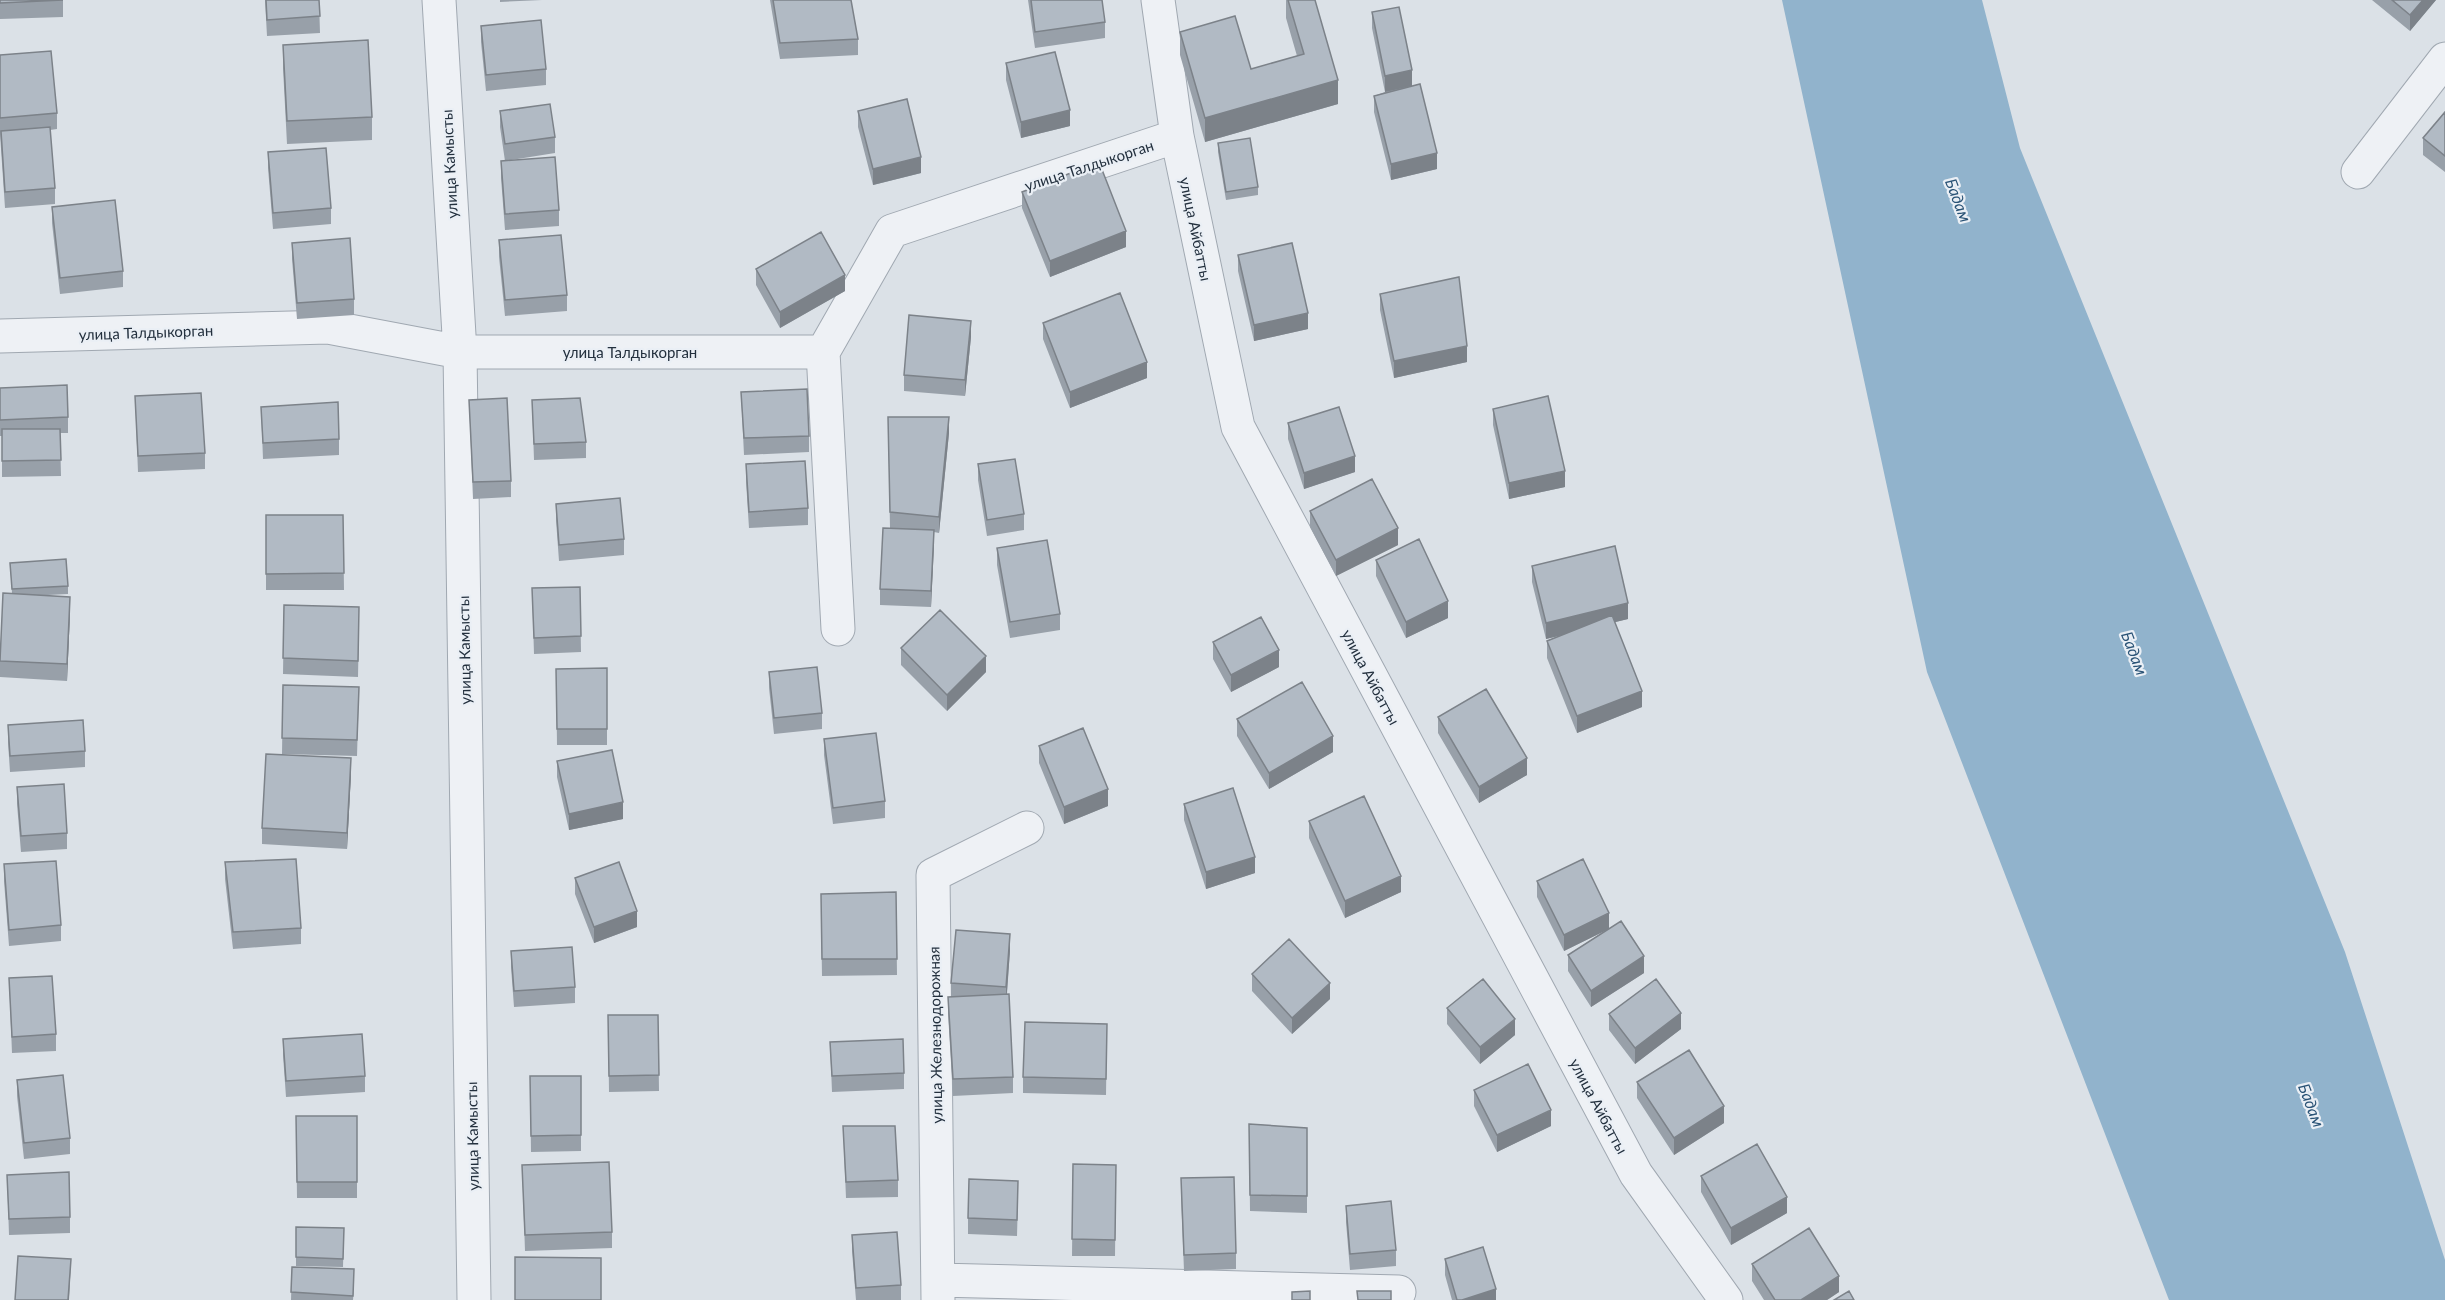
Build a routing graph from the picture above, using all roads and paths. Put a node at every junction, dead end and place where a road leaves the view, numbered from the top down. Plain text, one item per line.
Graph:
1 (439, 0) edge
2 (1158, 0) edge
3 (2445, 59) edge
4 (1177, 136) junction
5 (2358, 172) dead end
6 (0, 336) edge
7 (460, 352) junction
8 (823, 352) junction
9 (838, 628) dead end
10 (1027, 828) dead end
11 (938, 1290) edge
12 (1399, 1292) dead end
13 (474, 1300) edge
14 (1726, 1300) edge

1 - 7 street, улица Камысты
2 - 4 street, улица Айбатты
3 - 5 street
4 - 8 street, улица Талдыкорган
4 - 14 street, улица Айбатты
6 - 7 street, улица Талдыкорган
7 - 8 street, улица Талдыкорган
7 - 13 street, улица Камысты
8 - 9 street
10 - 11 street, улица Железнодорожная
11 - 12 street

